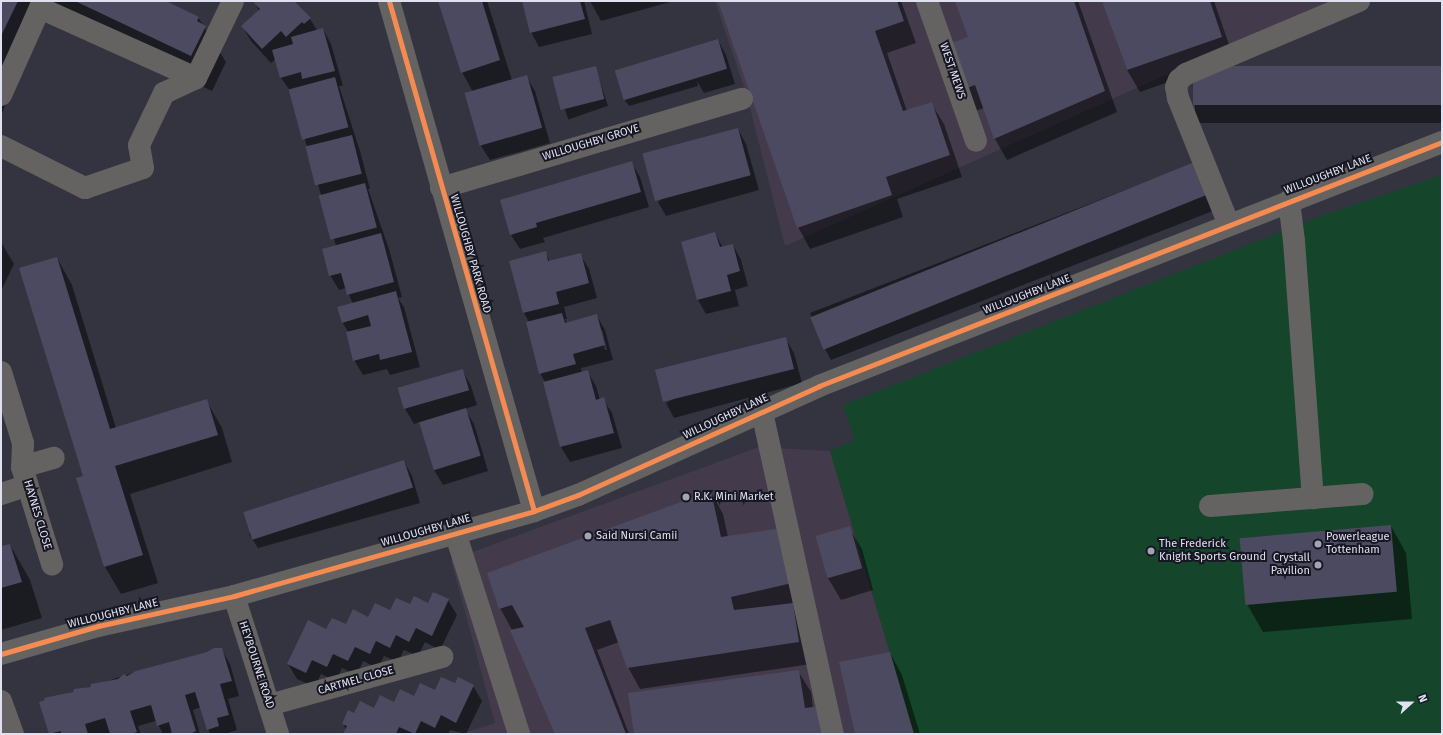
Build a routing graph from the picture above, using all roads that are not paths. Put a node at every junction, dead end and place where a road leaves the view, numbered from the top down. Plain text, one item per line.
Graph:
1 (233, 1) edge
2 (389, 1) edge
3 (927, 1) edge
4 (1359, 1) edge
5 (196, 78) junction
6 (1, 95) edge
7 (742, 99) dead end
8 (976, 141) dead end
9 (1442, 142) edge
10 (1, 146) edge
11 (441, 188) junction
12 (1289, 201) junction
13 (1228, 225) junction
14 (1, 372) edge
15 (762, 412) junction
16 (9, 423) edge
17 (54, 458) dead end
18 (25, 476) junction
19 (1, 494) edge
20 (1363, 494) dead end
21 (1313, 498) junction
22 (1210, 506) dead end
23 (534, 511) junction
24 (455, 532) junction
25 (52, 564) dead end
26 (234, 596) junction
27 (1, 654) edge
28 (442, 656) dead end
29 (1, 701) edge
30 (269, 706) junction
31 (12, 734) edge
32 (278, 734) edge
33 (519, 734) edge
34 (833, 734) edge

1 - 5 street
2 - 11 street, WILLOUGHBY PARK ROAD
3 - 8 street, WEST MEWS
4 - 13 street
5 - 6 street
5 - 10 street
7 - 11 street, WILLOUGHBY GROVE
9 - 12 street, WILLOUGHBY LANE
11 - 23 street, WILLOUGHBY PARK ROAD
12 - 13 street, WILLOUGHBY LANE
12 - 21 street
13 - 15 street, WILLOUGHBY LANE
14 - 16 street, HAYNES CLOSE
15 - 23 street, WILLOUGHBY LANE
15 - 34 street
16 - 18 street, HAYNES CLOSE
17 - 18 street, HAYNES CLOSE
18 - 19 street
18 - 25 street, HAYNES CLOSE
20 - 21 street
21 - 22 street
23 - 24 street, WILLOUGHBY LANE
24 - 26 street, WILLOUGHBY LANE
24 - 33 street
26 - 27 street, WILLOUGHBY LANE
26 - 30 street, HEYBOURNE ROAD
28 - 30 street, CARTMEL CLOSE
29 - 31 street
30 - 32 street, HEYBOURNE ROAD

